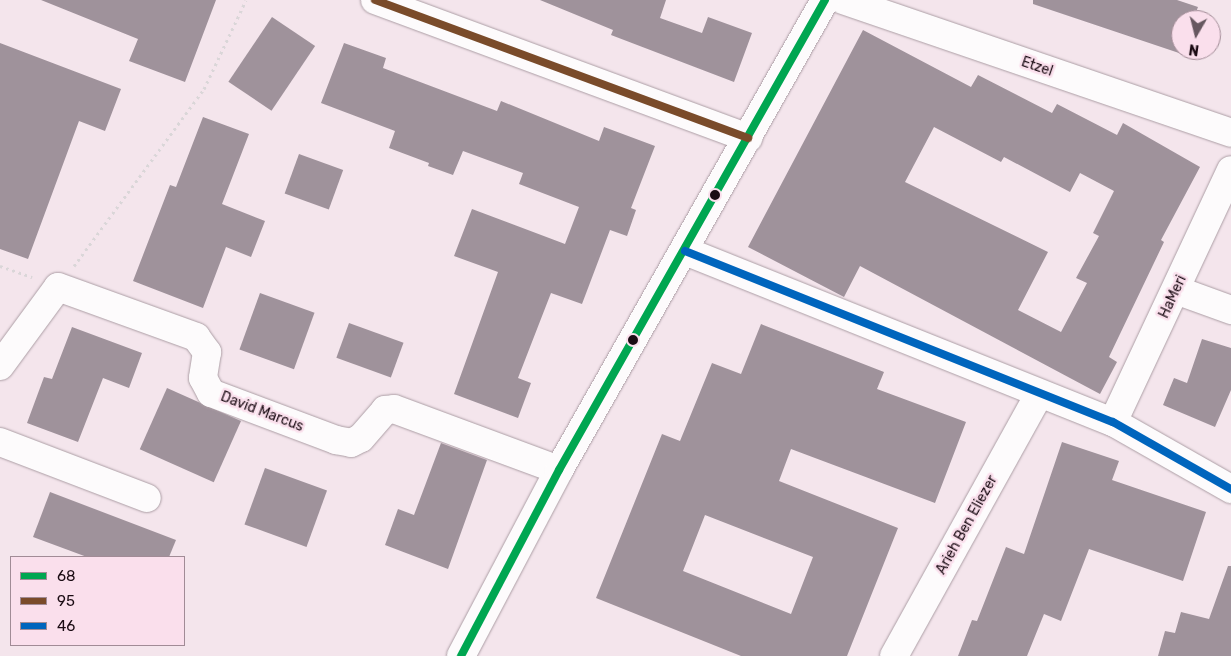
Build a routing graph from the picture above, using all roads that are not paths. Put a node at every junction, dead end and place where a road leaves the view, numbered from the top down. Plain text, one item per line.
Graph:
1 (375, 0) edge
2 (825, 0) edge
3 (843, 0) edge
4 (1231, 133) edge
5 (748, 138) junction
6 (1231, 170) edge
7 (685, 251) junction
8 (1176, 290) junction
9 (1231, 310) edge
10 (0, 366) edge
11 (1039, 394) junction
12 (1113, 422) junction
13 (0, 442) edge
14 (559, 470) junction
15 (1231, 489) edge
16 (147, 498) dead end
17 (461, 656) edge
18 (894, 656) edge

1 - 5 street
2 - 5 street
3 - 4 street, Etzel
5 - 7 street
6 - 8 street, HaMeri
7 - 11 street
7 - 14 street
8 - 9 street
8 - 12 street, HaMeri
10 - 14 street, David Marcus
11 - 12 street
11 - 18 street, Arieh Ben Eliezer
12 - 15 street
13 - 16 street
14 - 17 street

